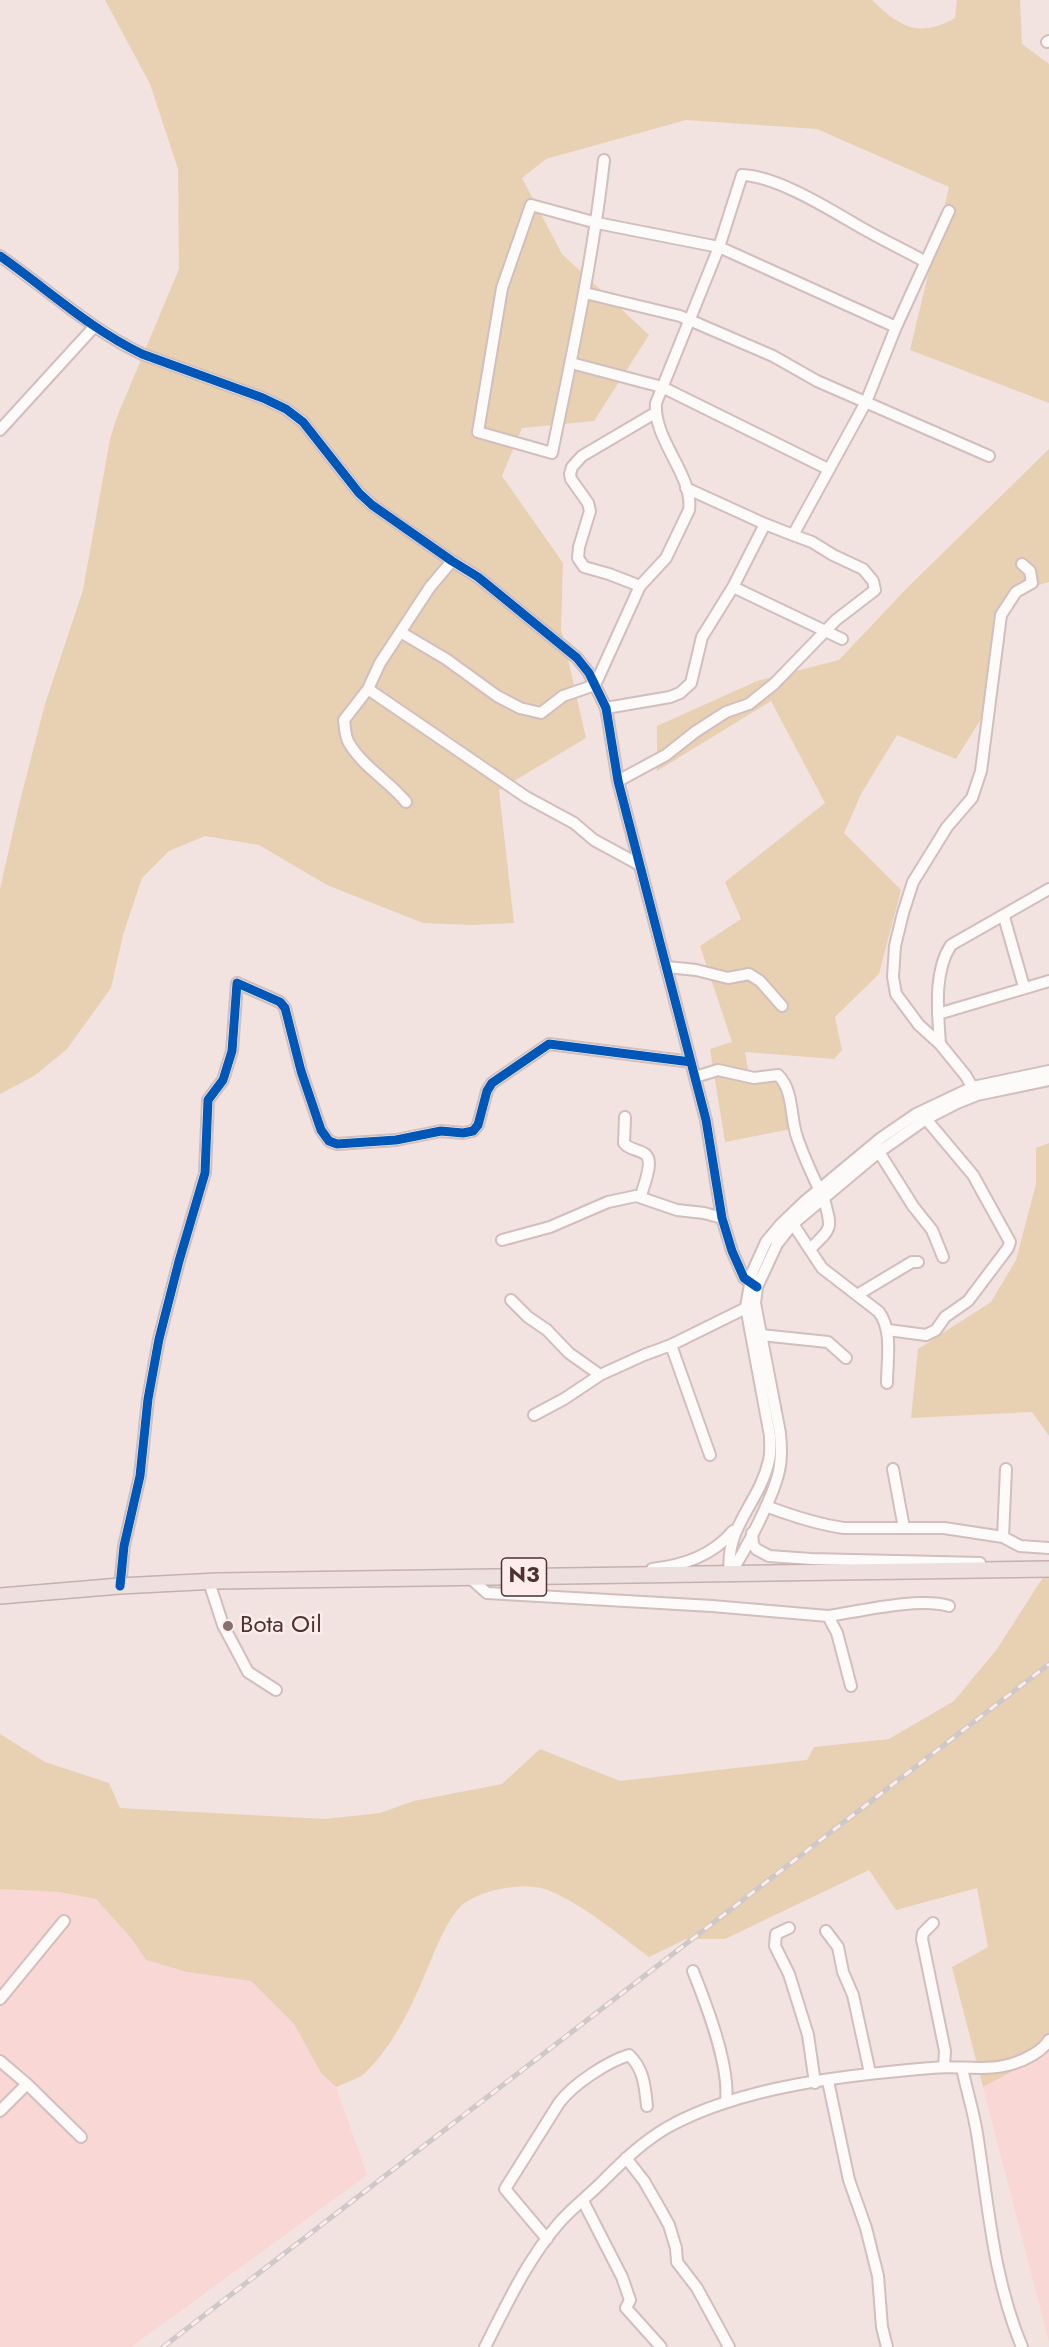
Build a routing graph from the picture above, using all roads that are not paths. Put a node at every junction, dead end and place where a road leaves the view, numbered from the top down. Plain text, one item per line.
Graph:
1 (604, 160) dead end
2 (949, 211) dead end
3 (597, 223) junction
4 (719, 247) junction
5 (0, 256) edge
6 (926, 262) junction
7 (585, 293) junction
8 (689, 320) junction
9 (94, 327) junction
10 (896, 327) junction
11 (571, 363) junction
12 (662, 387) junction
13 (866, 402) junction
14 (655, 414) junction
15 (0, 430) edge
16 (989, 456) dead end
17 (828, 469) junction
18 (686, 488) junction
19 (765, 524) junction
20 (793, 535) junction
21 (452, 561) junction
22 (1022, 564) dead end
23 (640, 586) junction
24 (733, 587) junction
25 (825, 631) junction
26 (402, 633) junction
27 (842, 639) dead end
28 (595, 685) junction
29 (368, 689) junction
30 (606, 708) junction
31 (618, 781) junction
32 (406, 802) dead end
33 (640, 866) junction
34 (1049, 889) edge
35 (1004, 916) junction
36 (667, 967) junction
37 (1049, 981) edge
38 (1023, 987) junction
39 (782, 1006) dead end
40 (938, 1014) junction
41 (940, 1044) junction
42 (691, 1062) junction
43 (1049, 1071) edge
44 (695, 1077) junction
45 (1049, 1080) edge
46 (975, 1091) junction
47 (625, 1117) dead end
48 (926, 1119) junction
49 (879, 1152) junction
50 (821, 1194) junction
51 (641, 1196) junction
52 (722, 1218) junction
53 (793, 1224) junction
54 (502, 1240) dead end
55 (810, 1249) junction
56 (943, 1257) dead end
57 (918, 1262) dead end
58 (753, 1285) junction
59 (857, 1295) junction
60 (511, 1300) dead end
61 (751, 1305) junction
62 (888, 1330) junction
63 (761, 1335) junction
64 (671, 1345) junction
65 (846, 1358) dead end
66 (600, 1376) junction
67 (887, 1383) dead end
68 (534, 1415) dead end
69 (710, 1455) dead end
70 (893, 1469) dead end
71 (1006, 1469) dead end
72 (766, 1506) junction
73 (739, 1524) junction
74 (904, 1528) junction
75 (752, 1531) junction
76 (1003, 1537) junction
77 (1049, 1548) edge
78 (1049, 1567) edge
79 (730, 1574) junction
80 (591, 1576) junction
81 (469, 1577) junction
82 (208, 1582) junction
83 (120, 1586) junction
84 (0, 1596) edge
85 (949, 1606) dead end
86 (828, 1616) junction
87 (851, 1686) dead end
88 (276, 1690) dead end
89 (64, 1921) dead end
90 (933, 1923) dead end
91 (789, 1928) dead end
92 (826, 1931) dead end
93 (693, 1971) dead end
94 (0, 1999) edge
95 (1049, 2040) edge
96 (0, 2061) edge
97 (944, 2067) junction
98 (962, 2068) junction
99 (870, 2073) junction
100 (828, 2081) junction
101 (815, 2083) junction
102 (27, 2084) junction
103 (726, 2101) junction
104 (647, 2106) dead end
105 (0, 2111) edge
106 (81, 2136) dead end
107 (626, 2158) junction
108 (583, 2201) junction
109 (547, 2239) junction
110 (485, 2347) edge
111 (660, 2347) edge
112 (729, 2347) edge
113 (887, 2347) edge
114 (1011, 2347) edge
115 (1016, 2347) edge
116 (1022, 2347) edge

1 - 3 street
2 - 6 street
3 - 4 street
3 - 7 street
3 - 11 street
4 - 6 street
4 - 8 street
4 - 10 street
5 - 9 street
6 - 10 street
7 - 8 street
7 - 11 street
8 - 12 street
8 - 13 street
9 - 15 street
9 - 21 street
10 - 13 street
11 - 12 street
12 - 14 street
12 - 17 street
13 - 16 street
13 - 17 street
14 - 18 street
14 - 23 street
17 - 20 street
18 - 19 street
18 - 23 street
19 - 20 street
19 - 24 street
20 - 25 street
21 - 26 street
21 - 28 street
22 - 41 street
23 - 28 street
24 - 25 street
24 - 30 street
25 - 27 street
25 - 31 street
26 - 28 street
26 - 29 street
28 - 30 street
29 - 32 street
29 - 33 street
30 - 31 street
31 - 33 street
33 - 36 street
34 - 35 street
35 - 38 street
35 - 40 street
36 - 39 street
36 - 42 street
37 - 38 street
38 - 40 street
40 - 41 street
41 - 46 street
42 - 44 street
42 - 83 street
43 - 46 street
44 - 50 street
44 - 52 street
45 - 46 street
46 - 48 street
46 - 50 street
47 - 51 street
48 - 49 street
48 - 62 street
49 - 50 street
49 - 56 street
50 - 53 street
50 - 55 street
50 - 58 street
51 - 52 street
51 - 54 street
52 - 58 street
53 - 55 street
53 - 58 street
55 - 59 street
57 - 59 street
58 - 61 street
59 - 62 street
60 - 66 street
61 - 63 street
61 - 64 street
61 - 73 street
62 - 67 street
63 - 65 street
63 - 72 street
64 - 66 street
64 - 69 street
66 - 68 street
70 - 74 street
71 - 76 street
72 - 74 street
72 - 75 street
73 - 79 street
73 - 80 street
74 - 76 street
75 - 78 street
75 - 79 street
76 - 77 street
78 - 79 highway, N3
79 - 80 highway, N3
80 - 81 highway, N3
81 - 82 highway, N3
81 - 86 street
82 - 83 highway, N3
82 - 88 street
83 - 84 highway, N3
85 - 86 street
86 - 87 street
89 - 94 street
90 - 97 street
91 - 101 street
92 - 99 street
93 - 103 street
95 - 98 street
96 - 102 street
97 - 98 street
97 - 99 street
98 - 116 street
99 - 100 street
100 - 101 street
100 - 113 street
101 - 103 street
102 - 105 street
102 - 106 street
103 - 107 street
104 - 109 street
107 - 108 street
107 - 112 street
108 - 109 street
108 - 111 street
109 - 110 street
114 - 115 street

